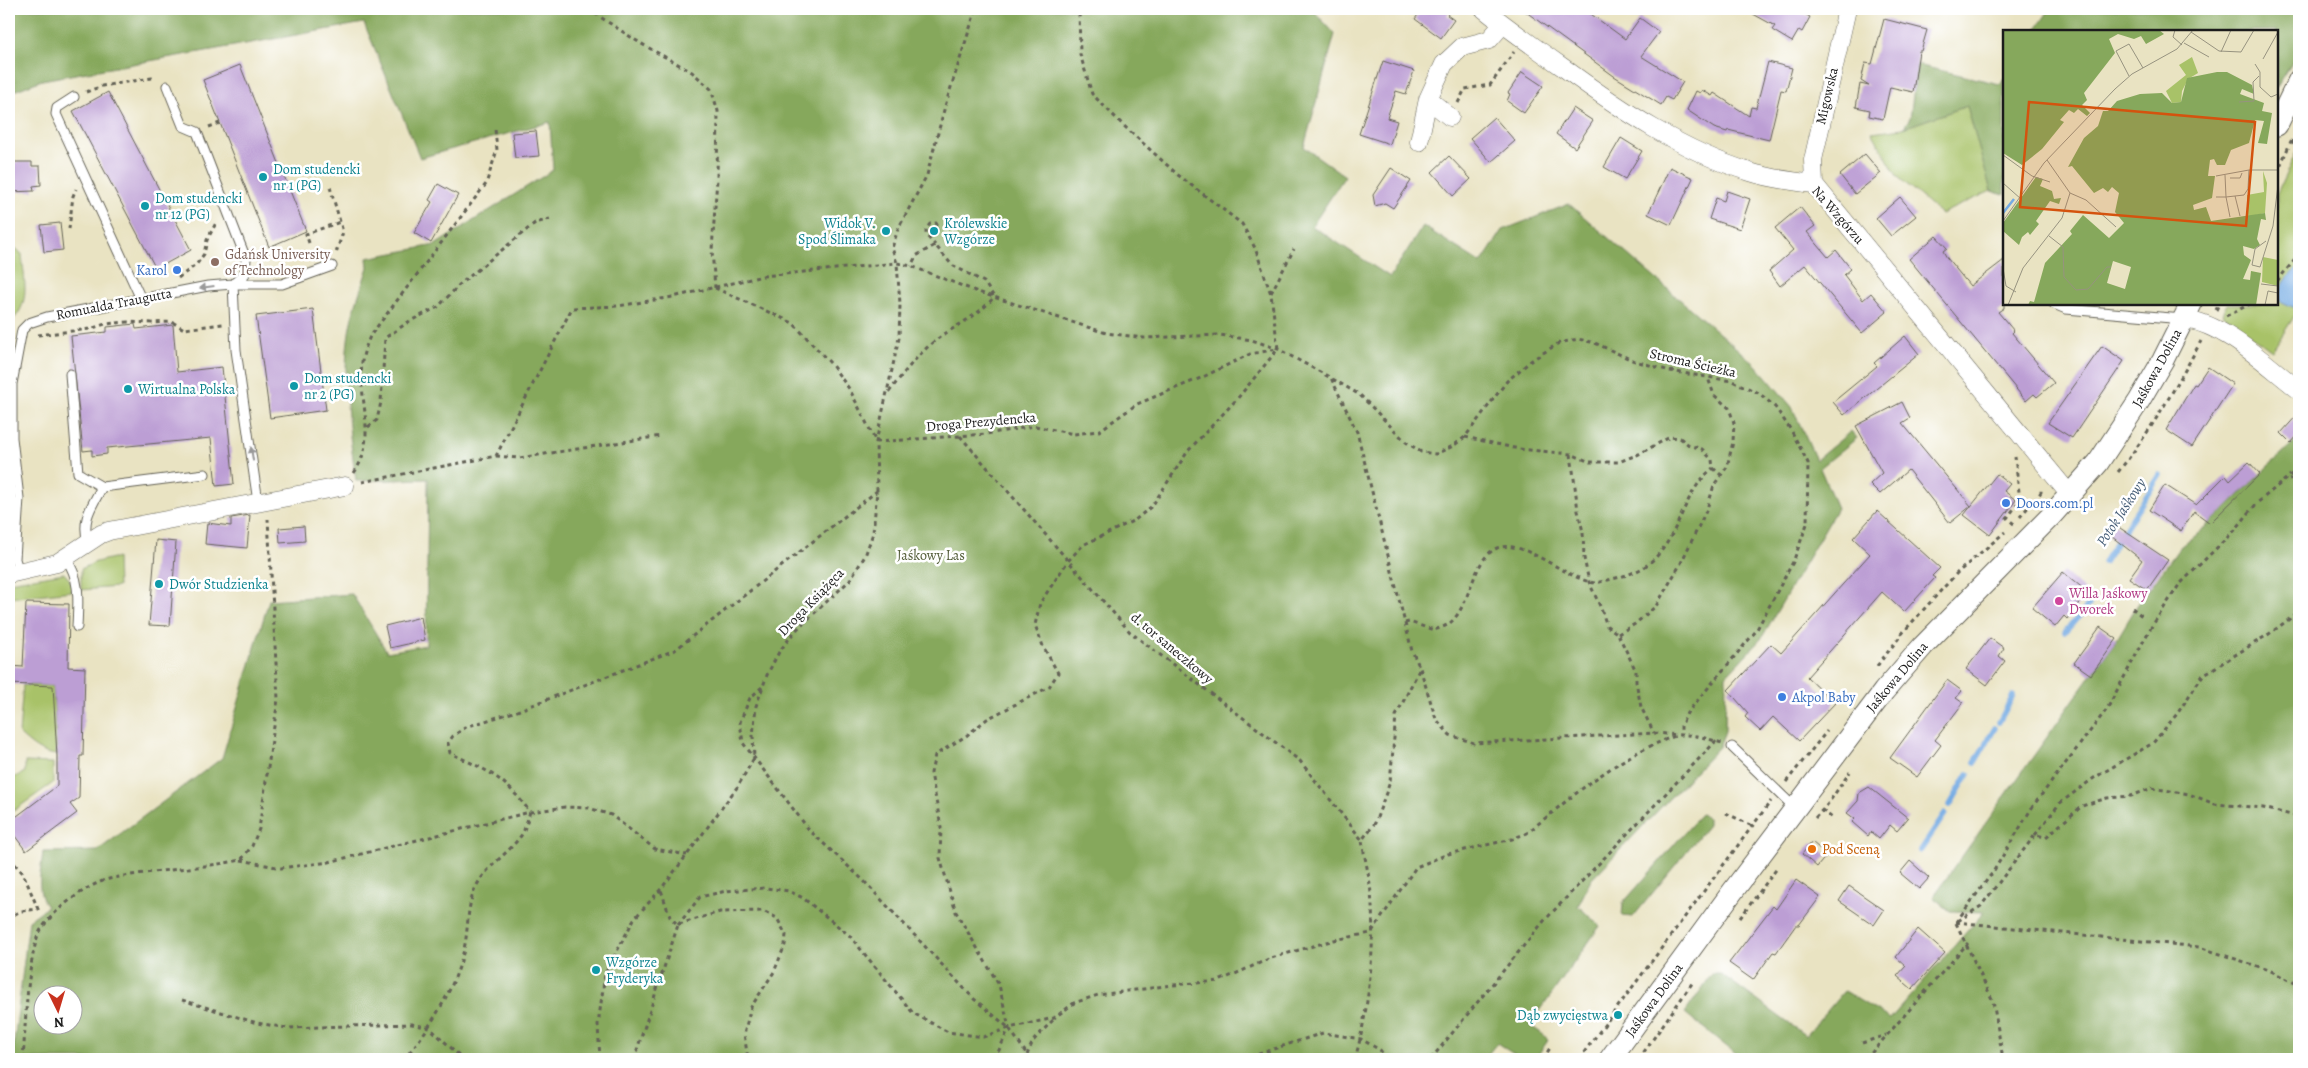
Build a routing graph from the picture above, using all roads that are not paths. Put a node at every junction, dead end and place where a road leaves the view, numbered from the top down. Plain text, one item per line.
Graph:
1 (1484, 9) edge
2 (1847, 9) edge
3 (1503, 24) junction
4 (2299, 82) edge
5 (166, 86) road end
6 (74, 97) road end
7 (1428, 99) junction
8 (1450, 117) dead end
9 (2286, 130) edge
10 (1419, 142) dead end
11 (1814, 184) junction
12 (332, 266) road end
13 (233, 284) junction
14 (140, 299) junction
15 (2056, 305) edge
16 (2187, 311) edge
17 (70, 374) dead end
18 (2299, 390) edge
19 (204, 474) dead end
20 (102, 486) junction
21 (345, 486) road end
22 (2070, 495) junction
23 (258, 502) junction
24 (88, 542) junction
25 (66, 559) junction
26 (14, 573) edge
27 (77, 627) dead end
28 (1732, 747) road end
29 (1795, 808) junction
30 (1610, 1059) edge

1 - 3 street, Na Wzgórzu
2 - 11 street, Migowska
3 - 7 street
3 - 11 street, Na Wzgórzu
4 - 9 street
5 - 13 lane
6 - 14 lane
7 - 8 street
7 - 10 street
11 - 22 street, Na Wzgórzu
12 - 13 lane, Romualda Traugutta
13 -> 14 lane, Romualda Traugutta
23 -> 13 lane
14 - 26 lane, Romualda Traugutta
15 - 16 lane
16 - 18 street
16 - 22 street, Jaśkowa Dolina
17 - 20 lane
19 - 20 lane
20 - 24 lane
21 - 23 street, Romualda Traugutta
22 - 29 street, Jaśkowa Dolina
23 - 24 street, Romualda Traugutta
24 - 25 street, Romualda Traugutta
25 - 26 street, Romualda Traugutta
25 - 27 lane
28 - 29 lane
29 - 30 street, Jaśkowa Dolina

